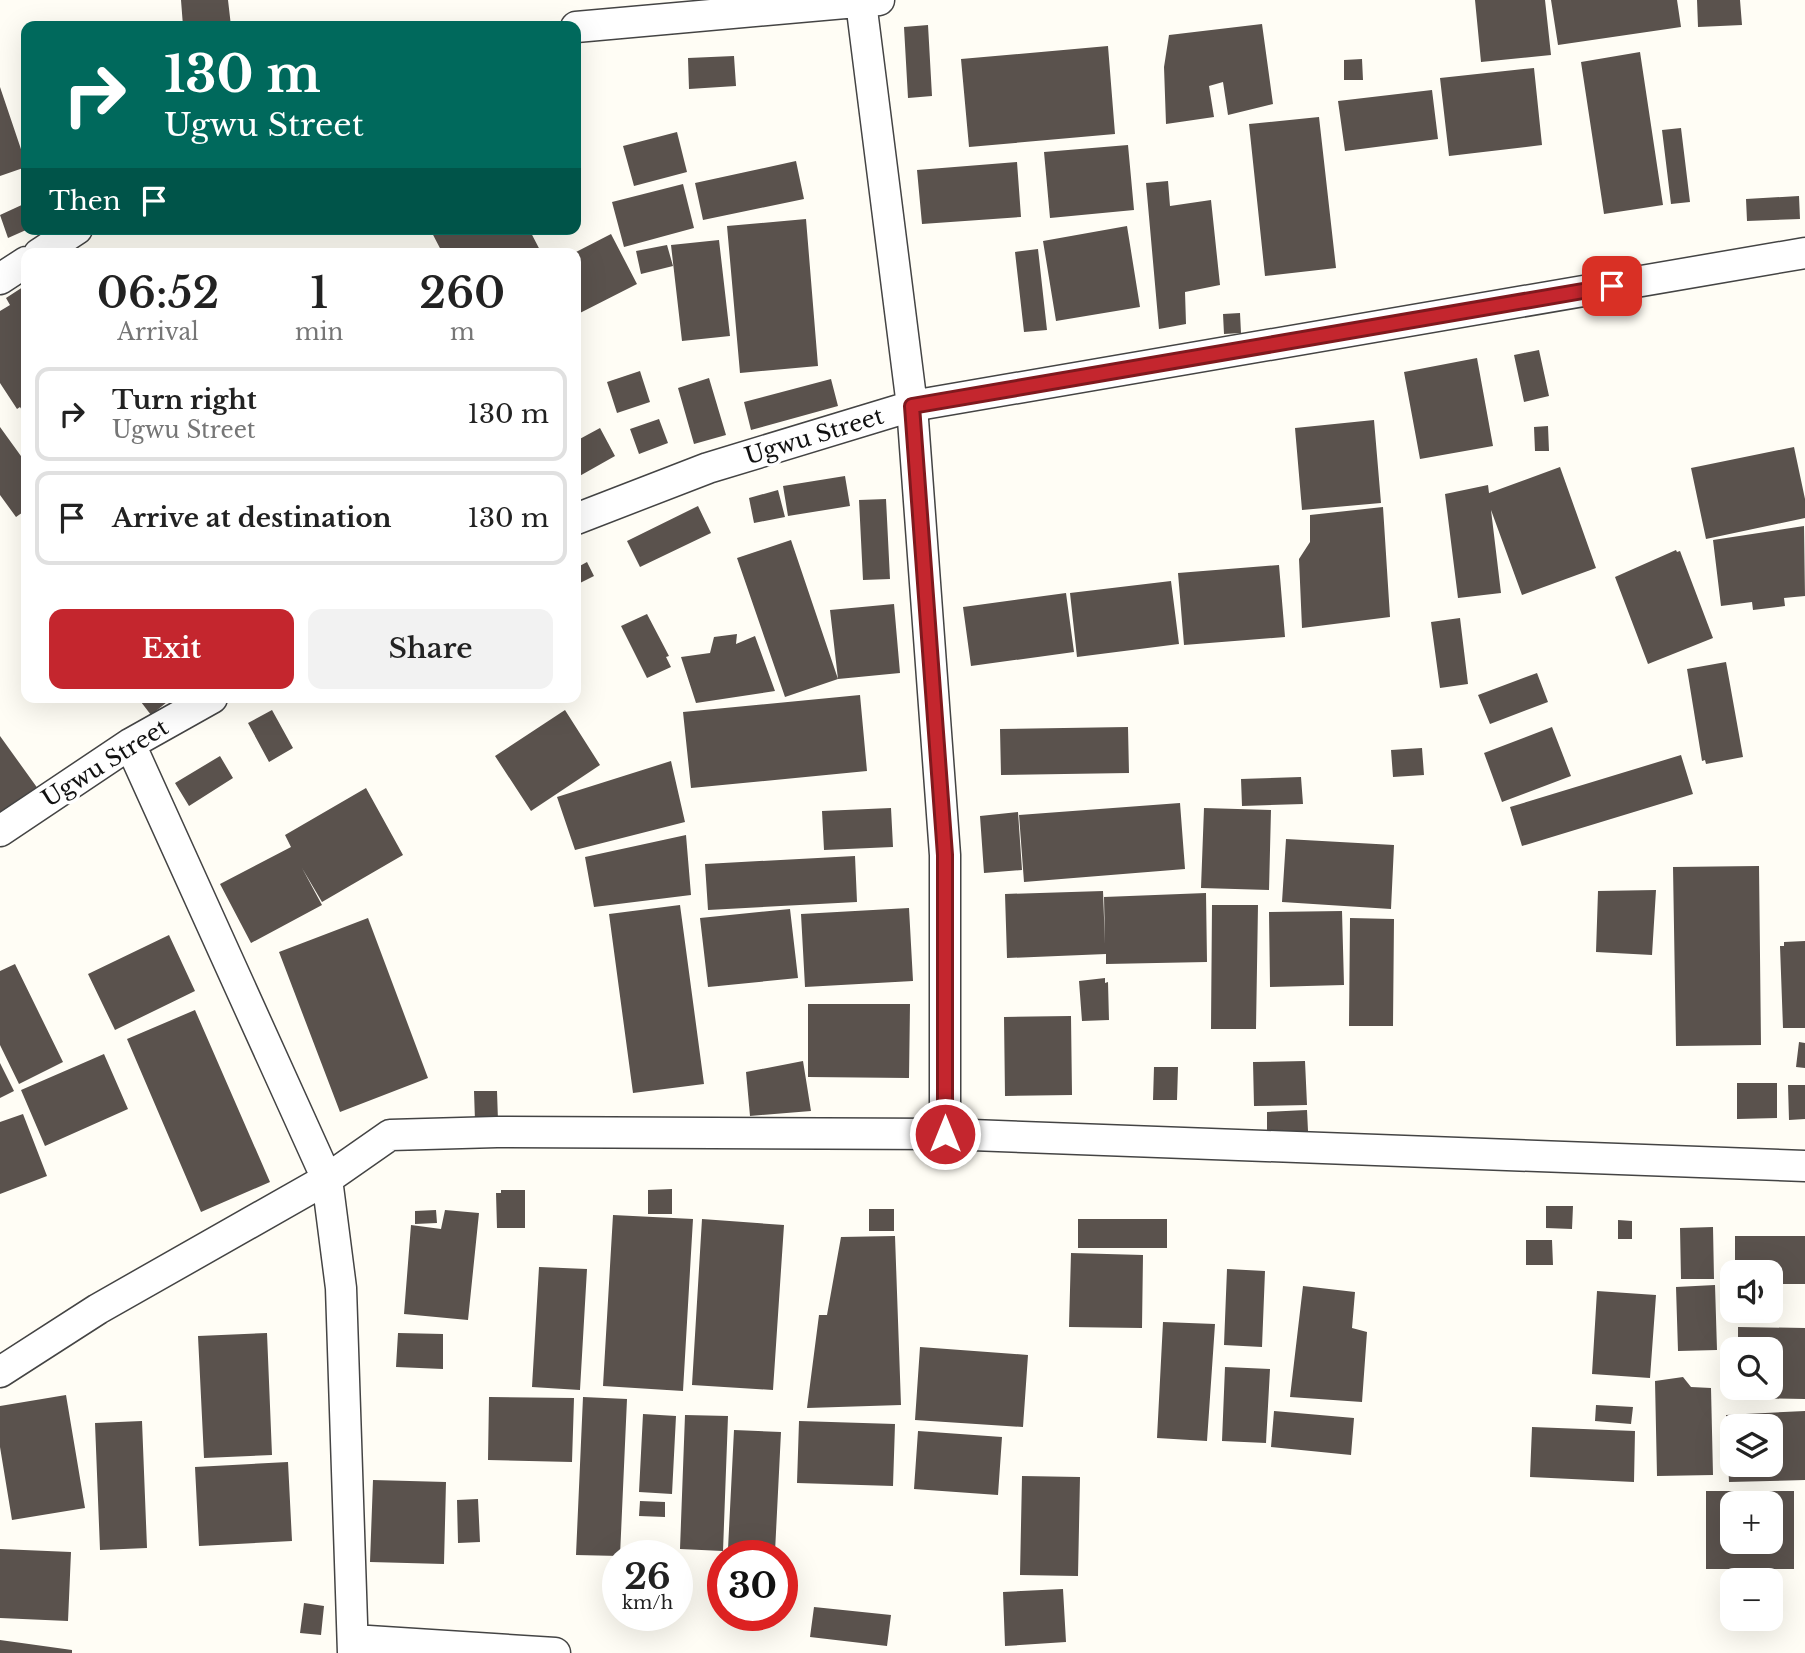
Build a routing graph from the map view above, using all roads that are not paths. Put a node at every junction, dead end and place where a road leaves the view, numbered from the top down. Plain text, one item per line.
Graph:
1 (870, 1) edge
2 (581, 27) edge
3 (68, 235) edge
4 (48, 248) edge
5 (1805, 253) edge
6 (21, 265) edge
7 (0, 279) edge
8 (912, 406) junction
9 (581, 517) edge
10 (203, 703) edge
11 (130, 744) junction
12 (0, 831) edge
13 (945, 1134) junction
14 (1805, 1166) edge
15 (327, 1179) junction
16 (0, 1372) edge
17 (353, 1647) edge
18 (555, 1653) edge

1 - 2 street
1 - 8 street
3 - 4 street
5 - 8 street, Ugwu Street
6 - 7 street
8 - 9 street, Ugwu Street
8 - 13 street
10 - 11 street, Ugwu Street
11 - 12 street, Ugwu Street
11 - 15 street
13 - 14 street
13 - 15 street
15 - 16 street
15 - 17 street
17 - 18 street

